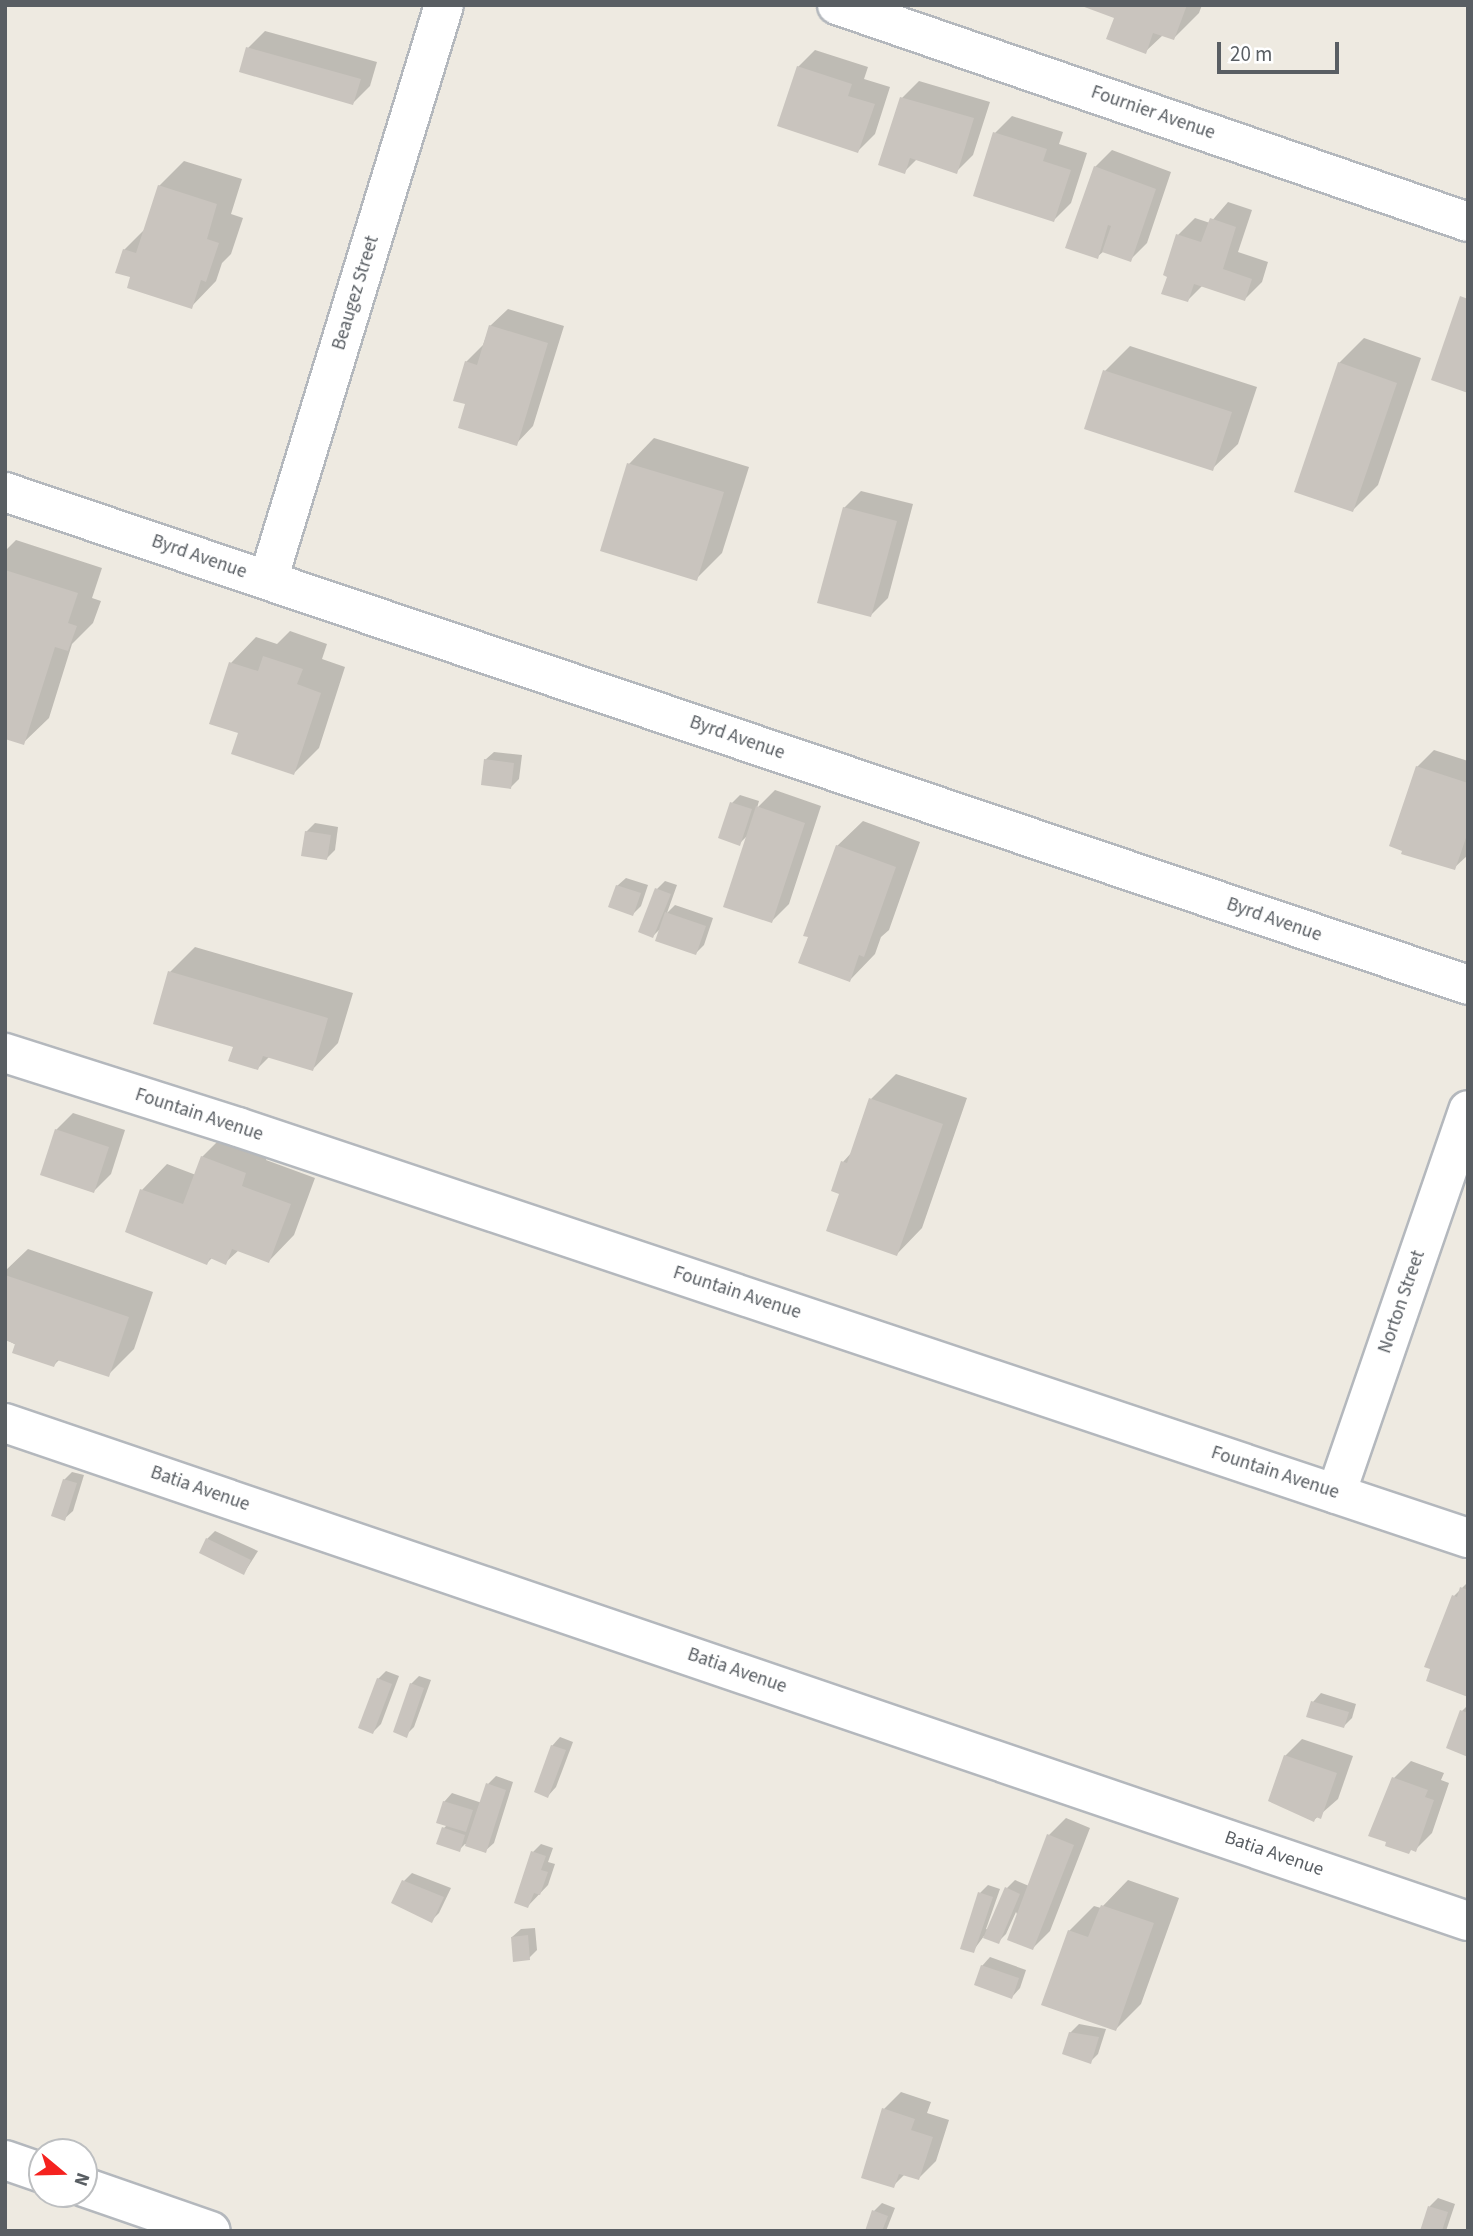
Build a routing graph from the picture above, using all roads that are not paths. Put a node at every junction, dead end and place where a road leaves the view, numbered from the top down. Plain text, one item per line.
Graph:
1 (444, 5) edge
2 (837, 5) edge
3 (1468, 222) edge
4 (5, 492) edge
5 (268, 580) junction
6 (1468, 985) edge
7 (5, 1053) edge
8 (1468, 1110) edge
9 (5, 1423) edge
10 (1336, 1494) junction
11 (1468, 1538) edge
12 (1468, 1921) edge
13 (5, 2160) edge
14 (28, 2168) edge
15 (98, 2192) edge
16 (211, 2231) edge

1 - 5 street, Beaugez Street
2 - 3 street, Fournier Avenue
4 - 5 street, Byrd Avenue
5 - 6 street, Byrd Avenue
7 - 10 street, Fountain Avenue
8 - 10 street, Norton Street
9 - 12 street, Batia Avenue
10 - 11 street, Fountain Avenue
13 - 14 street
15 - 16 street

